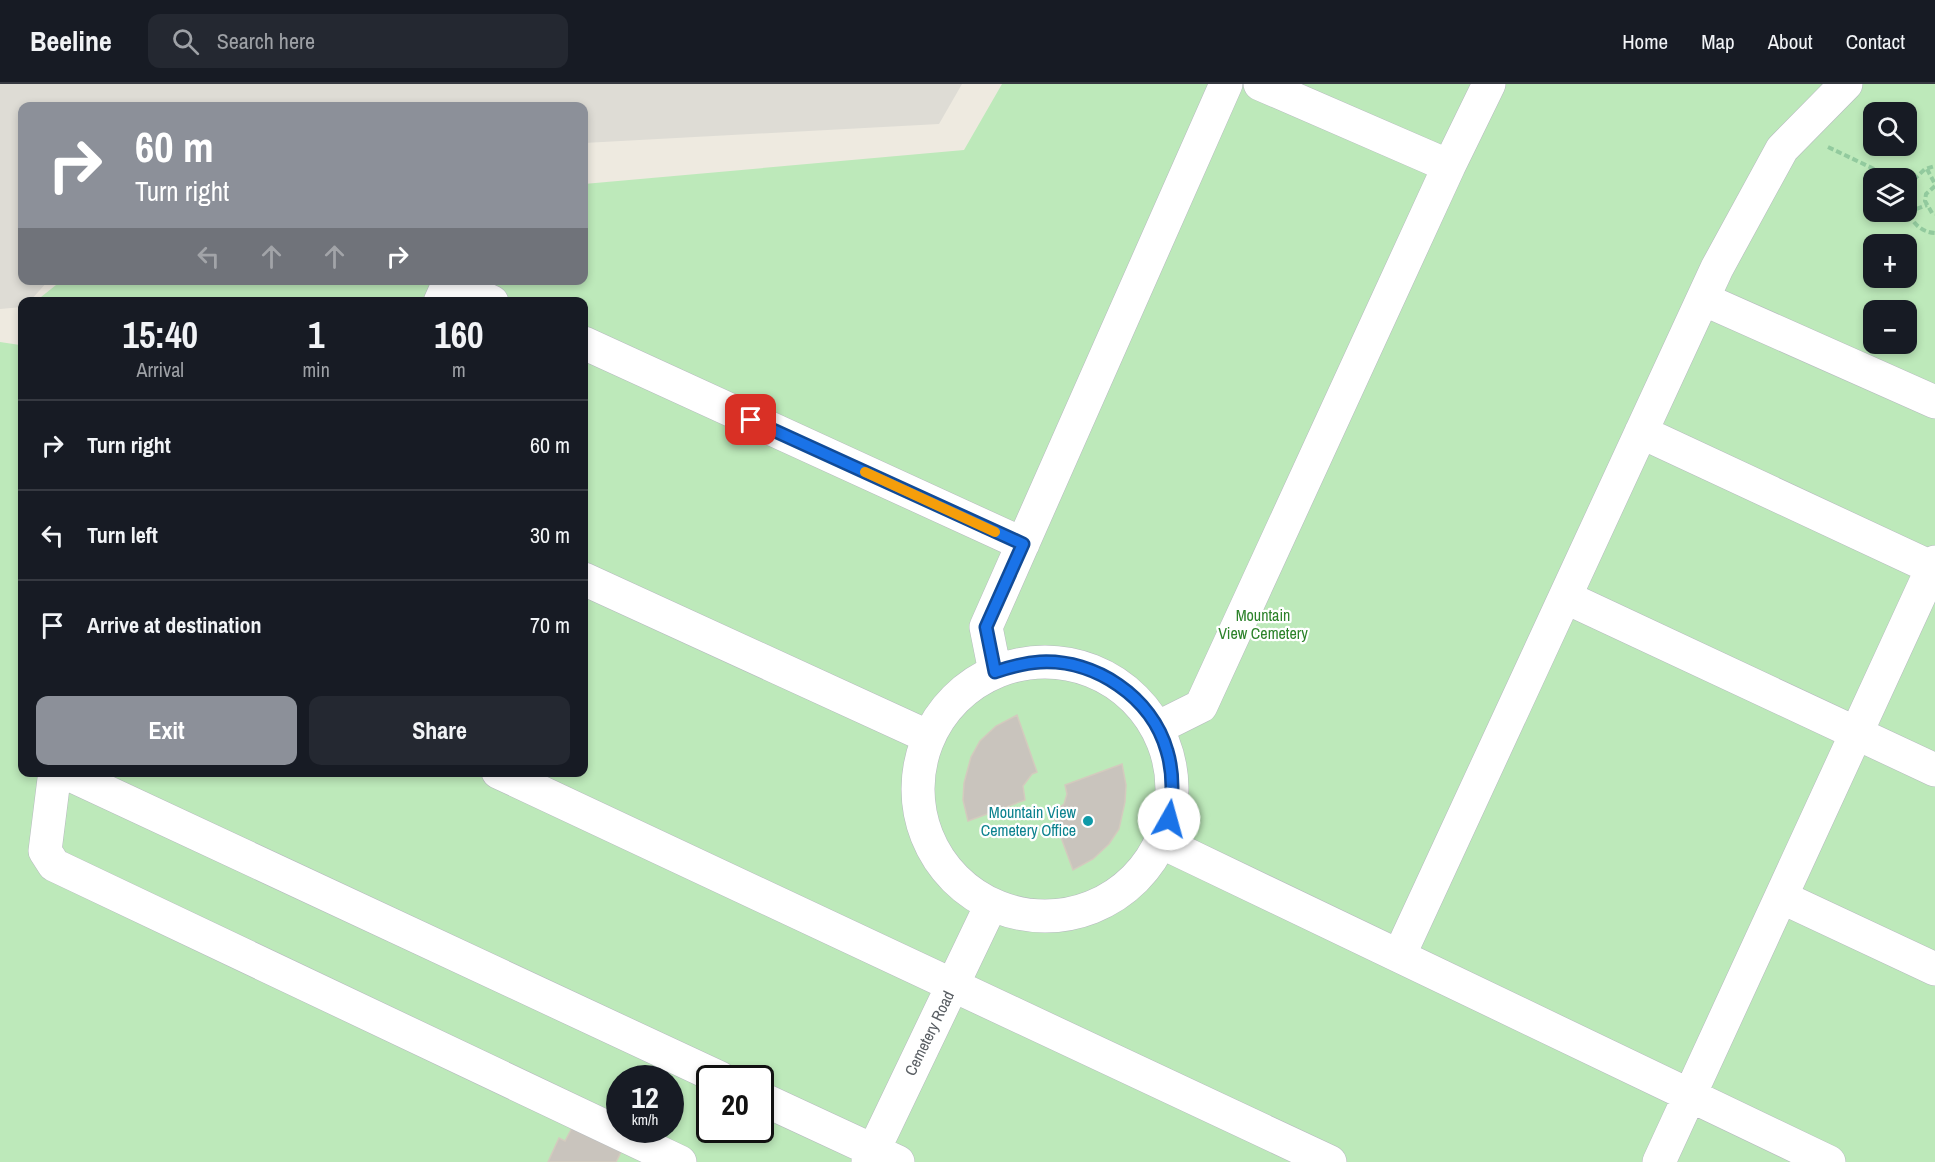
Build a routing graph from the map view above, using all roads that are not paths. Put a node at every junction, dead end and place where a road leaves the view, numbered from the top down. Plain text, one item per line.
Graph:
1 (1226, 84) edge
2 (1263, 84) edge
3 (1488, 84) edge
4 (1846, 84) edge
5 (1449, 166) junction
6 (455, 285) edge
7 (481, 297) edge
8 (1703, 299) junction
9 (588, 345) edge
10 (1935, 402) edge
11 (1641, 432) junction
12 (1023, 544) junction
13 (1934, 567) edge
14 (588, 581) edge
15 (1565, 597) junction
16 (995, 672) junction
17 (1157, 728) junction
18 (1856, 733) junction
19 (929, 737) junction
20 (1935, 770) edge
21 (55, 777) edge
22 (75, 777) edge
23 (509, 777) edge
24 (1161, 842) junction
25 (1781, 897) junction
26 (991, 905) junction
27 (1399, 956) junction
28 (1935, 969) edge
29 (953, 984) junction
30 (696, 1067) edge
31 (1689, 1095) junction
32 (774, 1105) edge
33 (880, 1158) edge
34 (680, 1162) edge
35 (1330, 1162) edge
36 (1659, 1162) edge
37 (1829, 1162) edge

1 - 12 lane
2 - 5 lane
3 - 5 lane
4 - 8 lane
5 - 17 lane
6 - 7 lane
8 - 10 lane
8 - 11 lane
9 - 12 lane
11 - 13 lane
11 - 15 lane
12 - 16 lane
13 - 18 lane
14 - 19 lane
15 - 18 lane
15 - 27 lane
16 - 17 lane
16 - 19 lane
17 - 24 lane
18 - 20 lane
18 - 25 lane
19 - 26 lane
21 - 34 lane
22 - 30 lane
23 - 29 lane
24 - 26 lane
24 - 27 lane
25 - 28 lane
25 - 31 lane
26 - 29 lane, Cemetery Road
27 - 31 lane
29 - 33 lane, Cemetery Road
29 - 35 lane
31 - 36 lane
31 - 37 lane
32 - 33 lane

